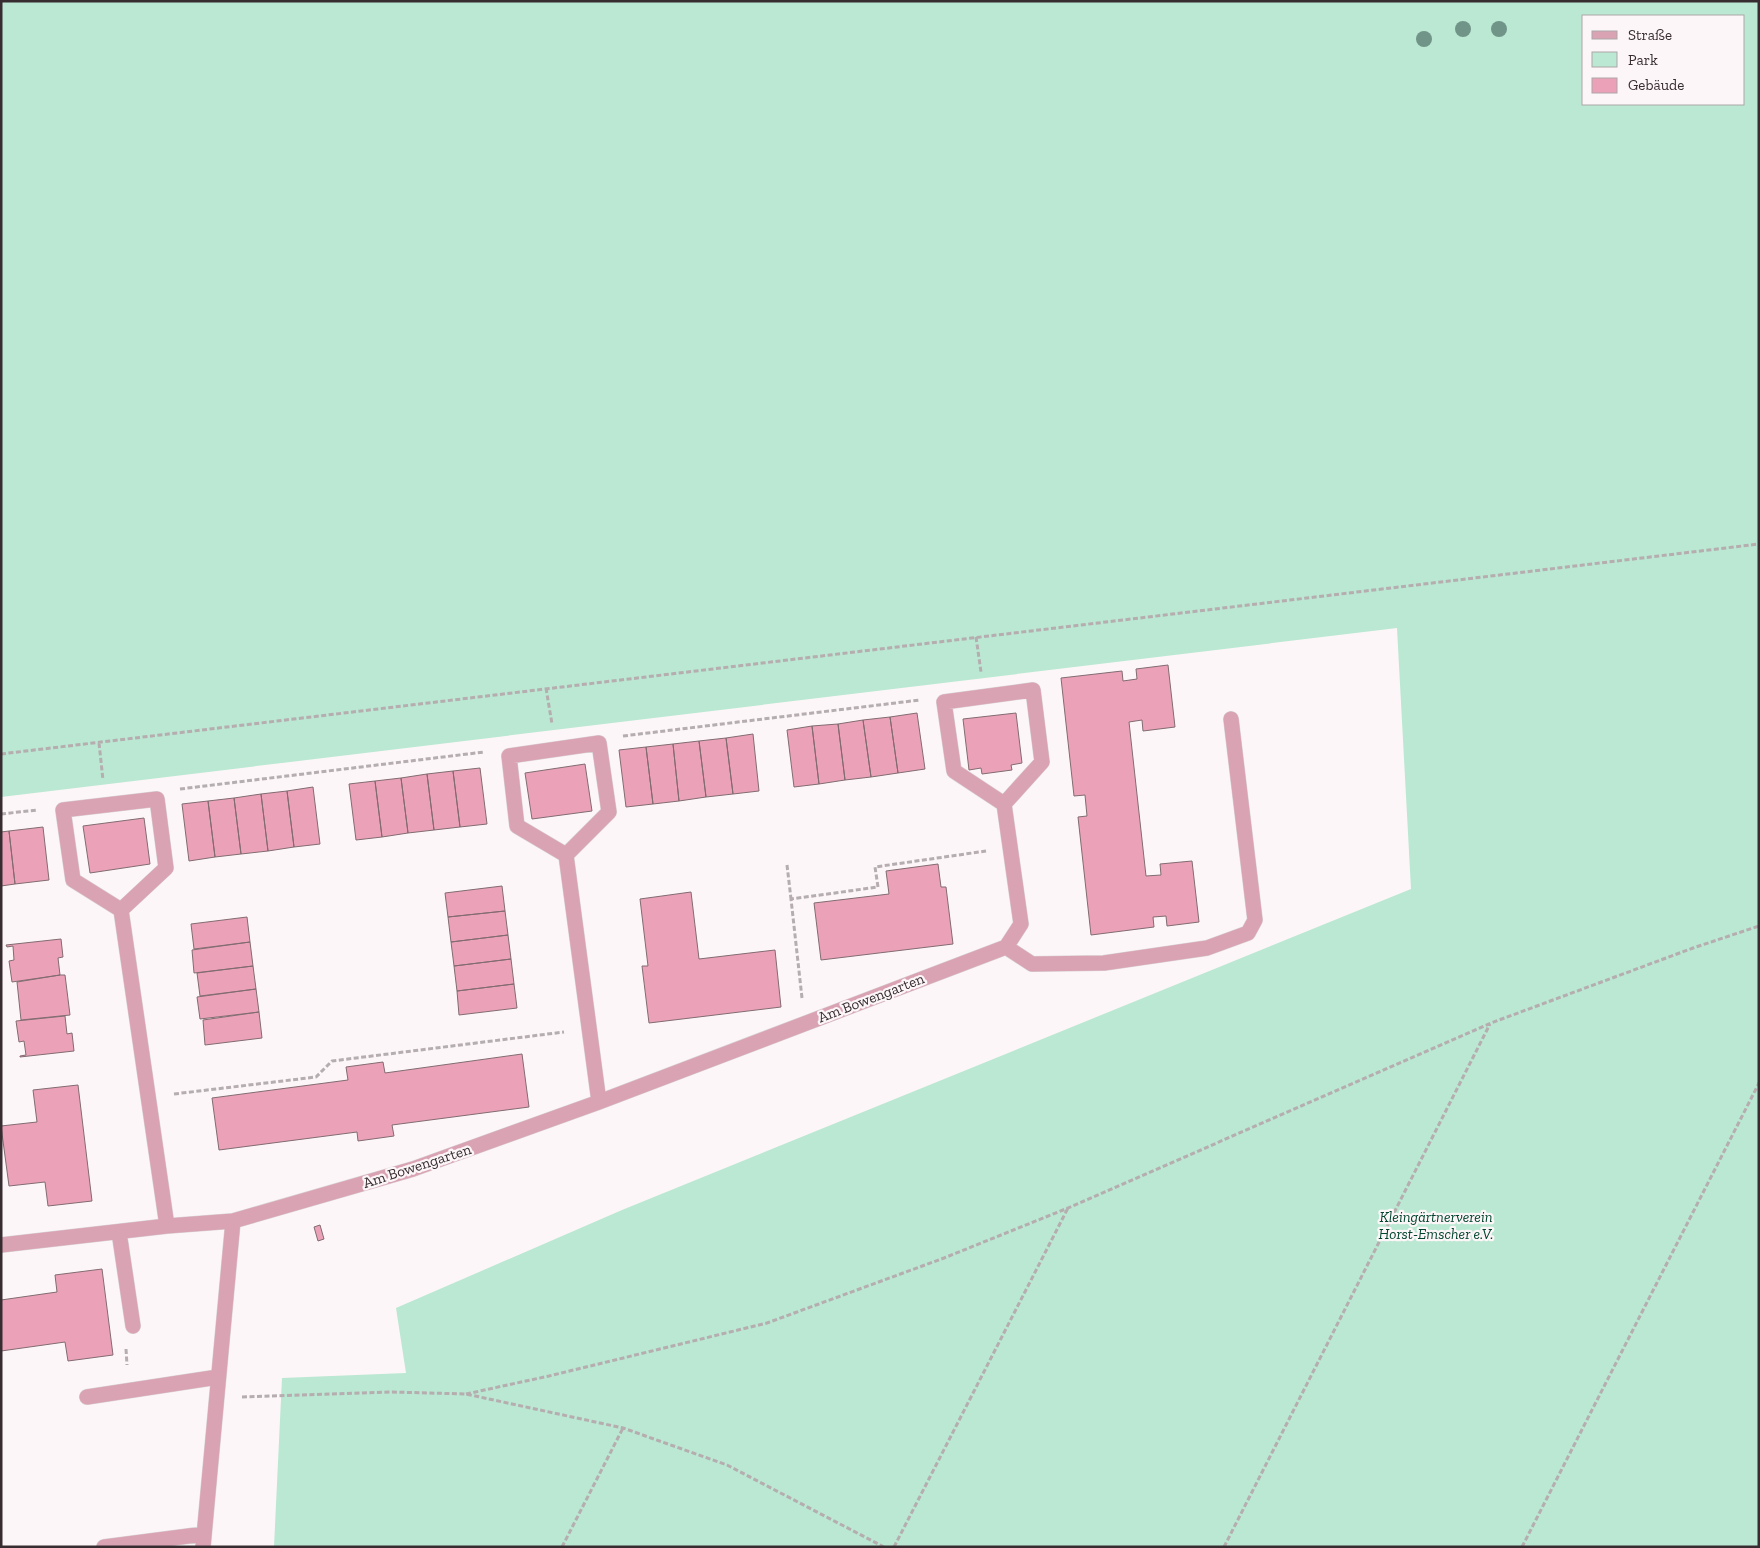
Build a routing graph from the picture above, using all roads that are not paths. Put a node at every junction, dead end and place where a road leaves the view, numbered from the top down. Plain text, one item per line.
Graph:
1 (1231, 719) dead end
2 (1004, 804) junction
3 (566, 855) junction
4 (122, 910) junction
5 (1006, 946) junction
6 (598, 1102) junction
7 (233, 1221) junction
8 (167, 1226) junction
9 (119, 1232) junction
10 (1, 1245) edge
11 (133, 1326) road end
12 (218, 1377) junction
13 (87, 1397) dead end
14 (204, 1540) edge
15 (104, 1547) edge

1 - 5 street
2 - 2 street
2 - 5 street
3 - 3 street
3 - 6 street
4 - 4 street
4 - 8 street
5 - 6 street, Am Bowengarten
6 - 7 street, Am Bowengarten
7 - 8 street, Am Bowengarten
7 - 12 street
8 - 9 street, Am Bowengarten
9 - 10 street, Am Bowengarten
9 - 11 street
12 - 13 street
12 - 14 street
14 - 15 street

